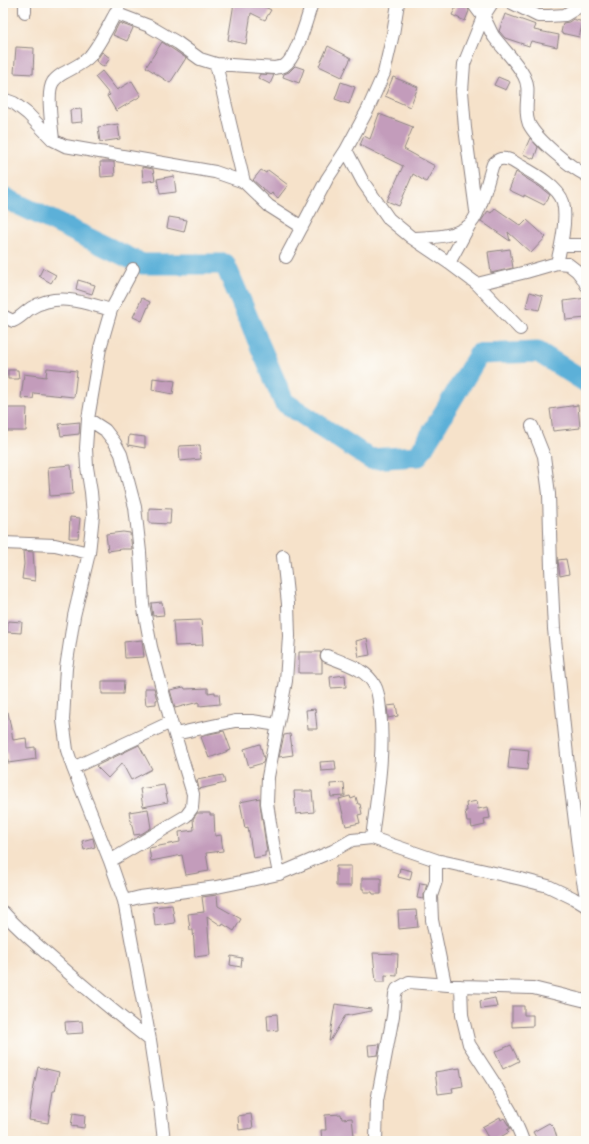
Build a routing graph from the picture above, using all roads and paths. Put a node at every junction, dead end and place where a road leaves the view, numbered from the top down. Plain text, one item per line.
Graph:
1 (122, 3) edge
2 (312, 3) edge
3 (398, 3) edge
4 (472, 3) edge
5 (492, 3) edge
6 (512, 3) edge
7 (585, 3) edge
8 (115, 14) junction
9 (483, 17) junction
10 (216, 64) junction
11 (3, 98) edge
12 (53, 140) junction
13 (346, 150) junction
14 (586, 175) edge
15 (244, 182) junction
16 (477, 216) junction
17 (469, 226) junction
18 (302, 227) junction
19 (412, 238) junction
20 (562, 245) junction
21 (586, 245) edge
22 (286, 257) dead end
23 (450, 263) junction
24 (557, 263) junction
25 (133, 269) dead end
26 (477, 284) junction
27 (586, 285) edge
28 (111, 310) junction
29 (3, 316) edge
30 (520, 329) dead end
31 (88, 419) junction
32 (532, 426) dead end
33 (3, 543) edge
34 (89, 552) junction
35 (283, 556) dead end
36 (327, 656) dead end
37 (278, 725) junction
38 (173, 728) junction
39 (73, 768) junction
40 (372, 838) junction
41 (436, 860) junction
42 (110, 861) junction
43 (279, 874) junction
44 (586, 897) edge
45 (124, 901) junction
46 (586, 906) edge
47 (3, 912) edge
48 (445, 984) junction
49 (461, 986) junction
50 (586, 1001) edge
51 (150, 1040) junction
52 (164, 1141) edge
53 (376, 1141) edge
54 (523, 1141) edge

1 - 8 street
2 - 10 street
3 - 13 street
4 - 9 street
5 - 9 street
6 - 7 street
8 - 10 street
8 - 12 street
9 - 14 street
9 - 16 street
10 - 15 street
11 - 12 street
12 - 15 street
13 - 18 street
13 - 19 street
15 - 18 street
16 - 17 street
16 - 20 street
17 - 19 street
17 - 23 street
18 - 22 street
19 - 23 street
20 - 21 street
20 - 24 street
23 - 26 street
24 - 26 street
24 - 27 street
25 - 28 street
26 - 30 street
28 - 29 street
28 - 31 street
31 - 34 street
31 - 38 street
32 - 44 street
33 - 34 street
34 - 39 street
35 - 37 street
36 - 40 street
37 - 38 street
37 - 43 street
38 - 39 street
38 - 42 street
39 - 42 street
40 - 41 street
40 - 43 street
41 - 46 street
41 - 48 street
42 - 45 street
43 - 45 street
45 - 51 street
47 - 51 street
48 - 49 street
48 - 53 street
49 - 50 street
49 - 54 street
51 - 52 street

